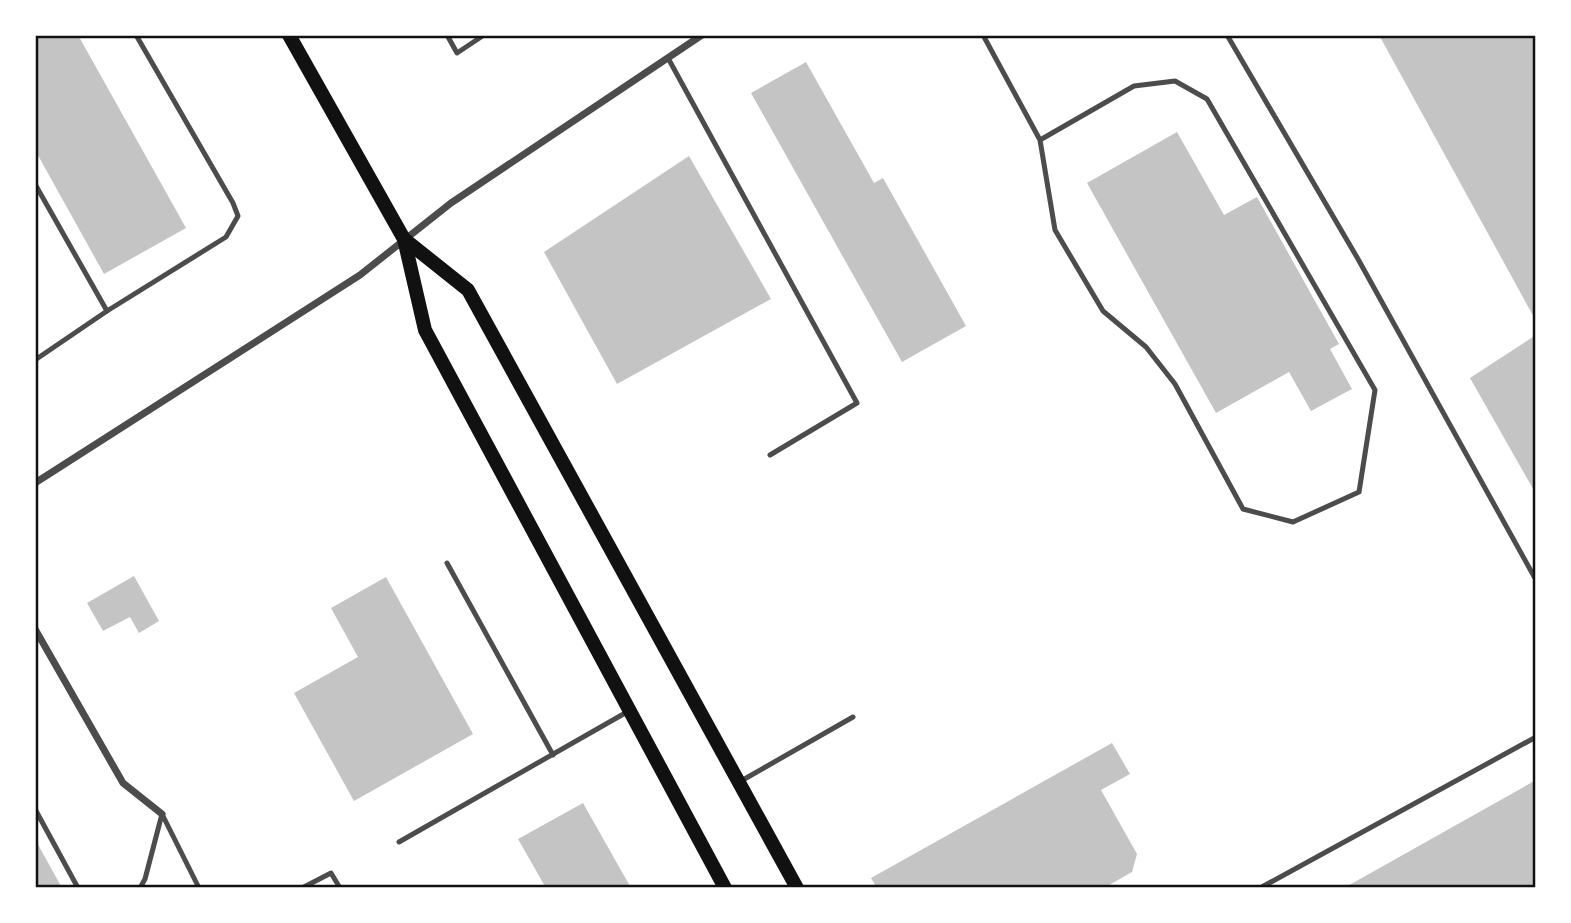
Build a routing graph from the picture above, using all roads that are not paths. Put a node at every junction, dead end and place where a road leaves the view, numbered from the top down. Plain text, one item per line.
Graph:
1 (136, 35) edge
2 (289, 35) edge
3 (447, 35) edge
4 (484, 35) edge
5 (702, 35) edge
6 (983, 35) edge
7 (1227, 35) edge
8 (668, 58) junction
9 (1040, 141) junction
10 (35, 184) edge
11 (404, 239) junction
12 (107, 311) junction
13 (35, 360) edge
14 (770, 455) dead end
15 (35, 483) edge
16 (447, 563) dead end
17 (1536, 580) edge
18 (35, 629) edge
19 (629, 710) junction
20 (853, 717) dead end
21 (1536, 737) edge
22 (553, 755) junction
23 (739, 782) junction
24 (35, 809) edge
25 (162, 814) junction
26 (399, 842) dead end
27 (78, 888) edge
28 (140, 888) edge
29 (199, 888) edge
30 (302, 888) edge
31 (340, 888) edge
32 (725, 888) edge
33 (797, 888) edge
34 (1260, 888) edge

1 - 12 lane
2 - 11 main road
3 - 4 lane
5 - 8 street
6 - 9 lane
7 - 17 lane
8 - 11 street
8 - 14 lane
9 - 9 lane
10 - 12 lane
11 - 15 street
11 - 19 main road
11 - 23 main road
12 - 13 lane
16 - 22 lane
18 - 25 street
19 - 22 lane
19 - 32 main road
20 - 23 lane
21 - 34 lane
22 - 26 lane
23 - 33 main road
24 - 27 lane
25 - 28 lane
25 - 29 lane
30 - 31 lane

